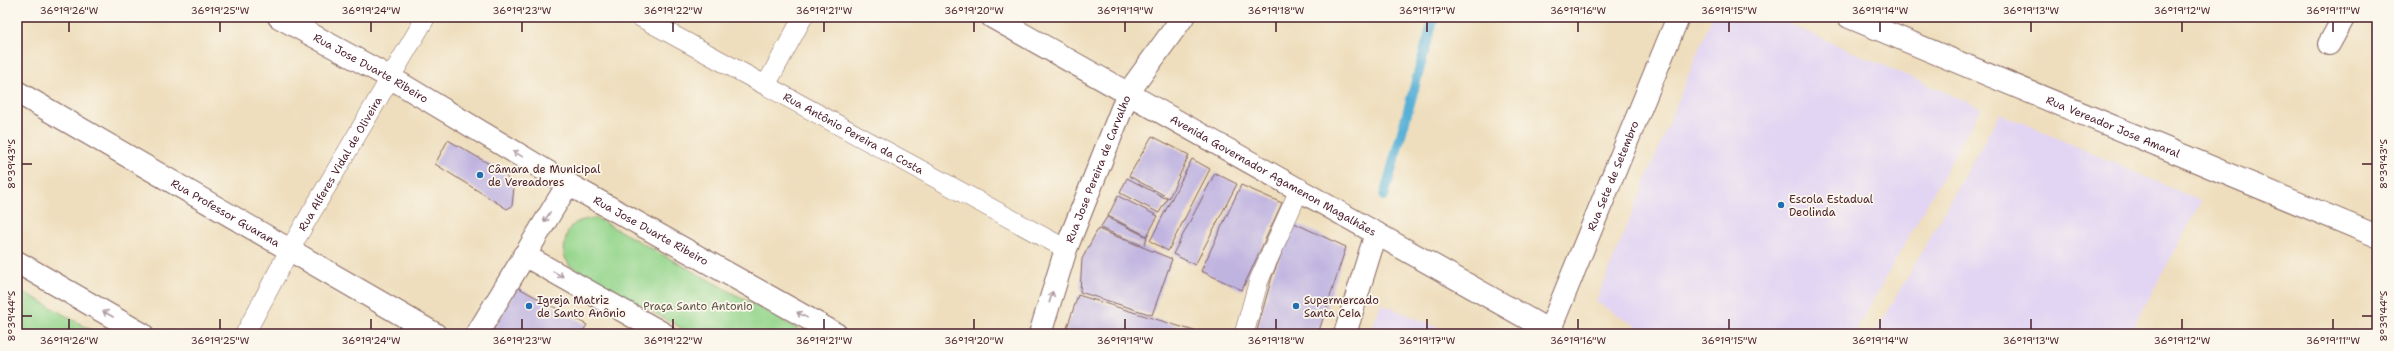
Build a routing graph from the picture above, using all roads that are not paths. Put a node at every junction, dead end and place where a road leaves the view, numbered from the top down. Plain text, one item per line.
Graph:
1 (279, 17) edge
2 (426, 17) edge
3 (640, 17) edge
4 (803, 17) edge
5 (992, 17) edge
6 (1183, 17) edge
7 (1678, 17) edge
8 (1849, 17) edge
9 (2344, 17) edge
10 (2329, 44) dead end
11 (392, 78) junction
12 (766, 85) junction
13 (17, 92) edge
14 (1128, 93) junction
15 (568, 184) junction
16 (1300, 188) junction
17 (1376, 233) junction
18 (2377, 236) edge
19 (290, 249) junction
20 (1066, 249) junction
21 (524, 255) junction
22 (17, 262) edge
23 (1551, 333) edge
24 (142, 334) edge
25 (245, 334) edge
26 (435, 334) edge
27 (477, 334) edge
28 (664, 334) edge
29 (836, 334) edge
30 (1040, 334) edge
31 (1244, 334) edge
32 (1345, 334) edge

1 - 11 street, Rua Jose Duarte Ribeiro
2 - 11 lane, Rua Alferes Vidal de Oliveira
3 - 12 lane, Rua Antônio Pereira da Costa
4 - 12 lane
5 - 14 street, Avenida Governador Agamenon Magalhães
6 - 14 street, Rua Jose Pereira de Carvalho
7 - 23 street, Rua Sete de Setembro
8 - 18 street, Rua Vereador Jose Amaral
9 - 10 street
15 -> 11 street, Rua Jose Duarte Ribeiro
11 - 19 lane, Rua Alferes Vidal de Oliveira
12 - 20 lane, Rua Antônio Pereira da Costa
13 - 19 street, Rua Professor Guarana
14 - 16 street, Avenida Governador Agamenon Magalhães
14 - 20 street, Rua Jose Pereira de Carvalho
15 -> 21 street
29 -> 15 street, Rua Jose Duarte Ribeiro
16 - 17 street, Avenida Governador Agamenon Magalhães
16 - 31 lane
17 - 23 street, Avenida Governador Agamenon Magalhães
17 - 32 street
19 - 25 lane, Rua Alferes Vidal de Oliveira
19 - 26 street, Rua Professor Guarana
30 -> 20 street, Rua Jose Pereira de Carvalho
21 - 27 street
21 -> 28 street
24 -> 22 street

